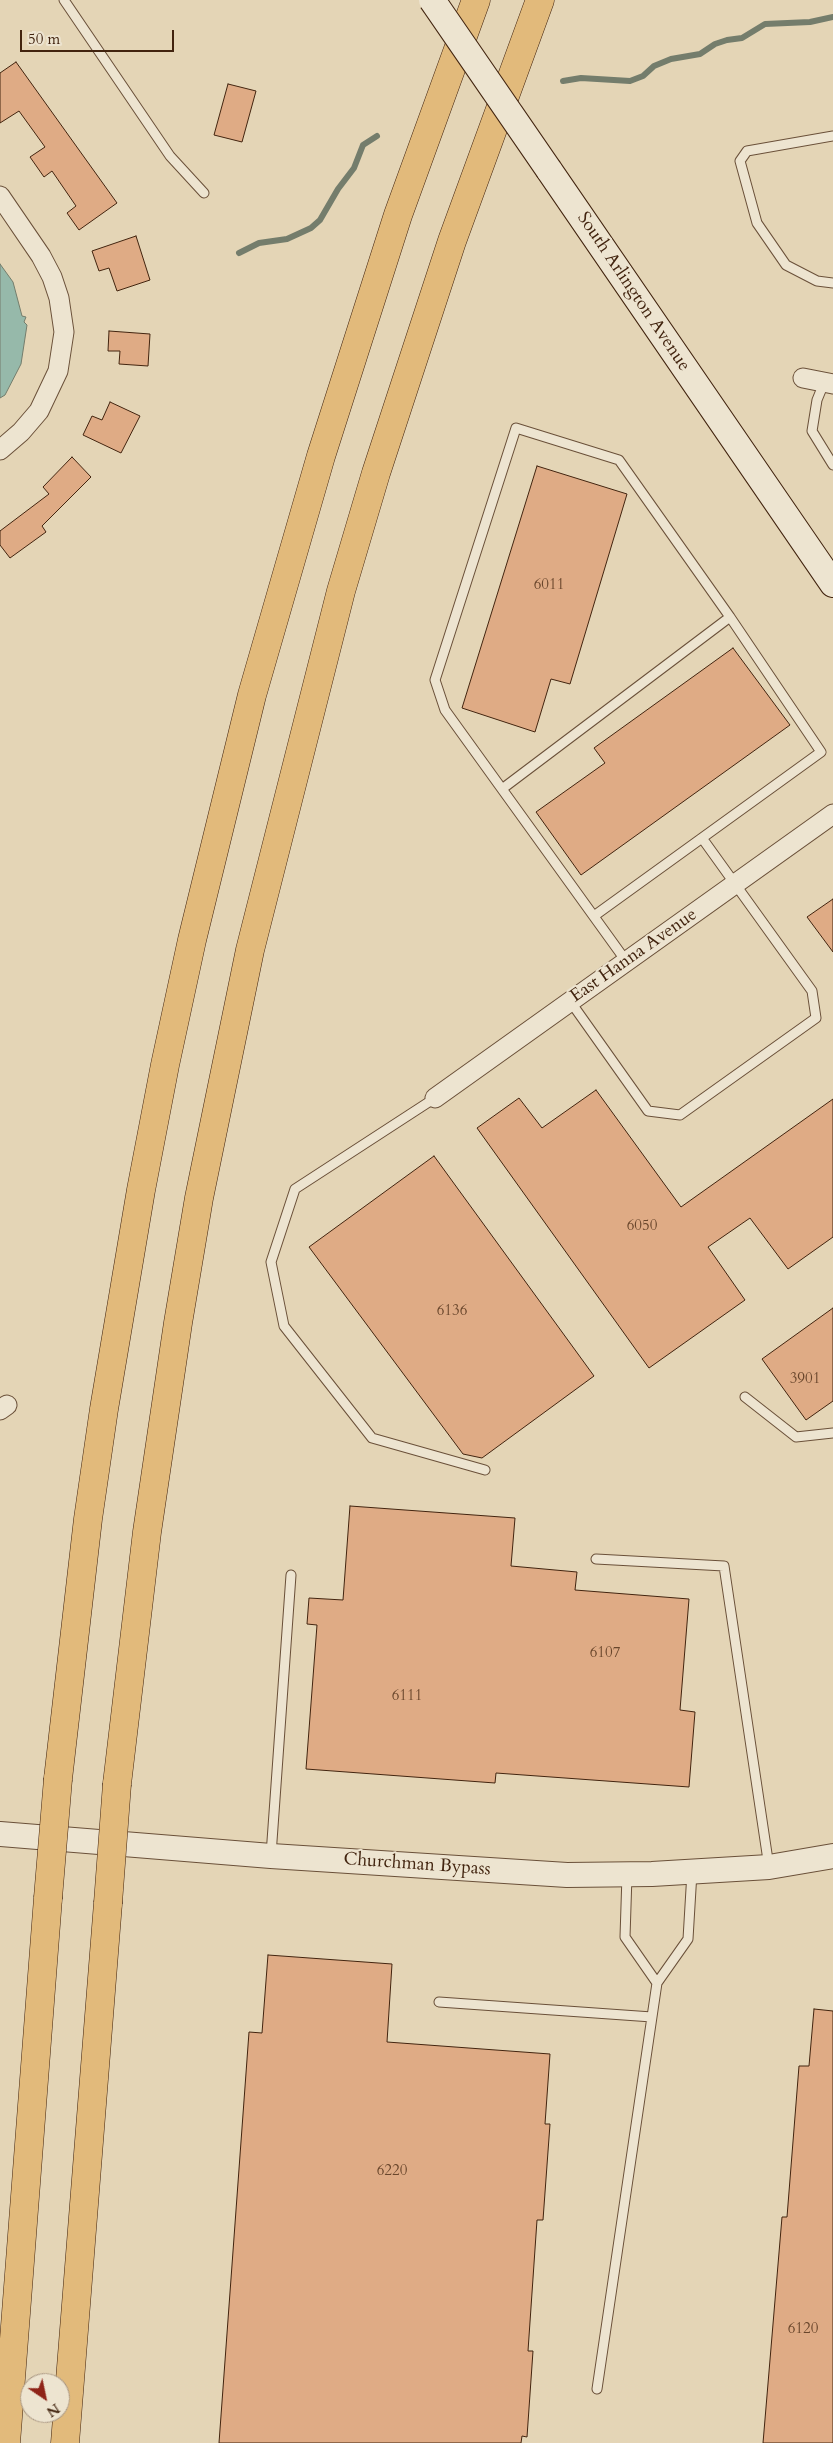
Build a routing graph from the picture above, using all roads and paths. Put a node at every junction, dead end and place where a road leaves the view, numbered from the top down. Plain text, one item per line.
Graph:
1 (64, 0) edge
2 (432, 0) edge
3 (476, 0) edge
4 (540, 0) edge
5 (833, 136) edge
6 (204, 193) dead end
7 (0, 196) edge
8 (833, 282) edge
9 (803, 378) dead end
10 (828, 383) edge
11 (0, 450) edge
12 (833, 465) edge
13 (833, 584) edge
14 (730, 617) junction
15 (502, 789) junction
16 (833, 814) edge
17 (702, 838) junction
18 (735, 883) junction
19 (594, 916) junction
20 (626, 961) junction
21 (570, 1001) junction
22 (434, 1098) joint
23 (745, 1397) dead end
24 (833, 1433) edge
25 (485, 1470) dead end
26 (596, 1559) dead end
27 (291, 1574) dead end
28 (0, 1834) edge
29 (272, 1856) junction
30 (833, 1856) edge
31 (769, 1867) junction
32 (692, 1872) junction
33 (627, 1875) junction
34 (657, 1983) junction
35 (439, 2002) dead end
36 (652, 2017) junction
37 (597, 2389) dead end
38 (6, 2443) edge
39 (65, 2443) edge

1 - 6 lane
2 - 13 main road, South Arlington Avenue, bridge
3 - 38 highway, bridge
4 - 39 highway, bridge
5 - 8 lane
7 - 11 street
9 - 10 street
10 - 12 lane
14 - 15 lane
14 - 15 lane
14 - 17 lane
15 - 19 lane
16 - 18 street, East Hanna Avenue
17 - 18 lane
17 - 19 lane
18 - 20 street, East Hanna Avenue
18 - 21 lane
19 - 20 lane
20 - 21 street, East Hanna Avenue
21 - 22 street, East Hanna Avenue
22 - 25 lane
23 - 24 lane
26 - 31 lane
27 - 29 lane
28 - 29 street, Churchman Bypass
29 - 33 street, Churchman Bypass
30 - 31 street, Churchman Bypass
31 - 32 street, Churchman Bypass
32 - 33 street, Churchman Bypass
32 - 34 lane
33 - 34 lane
34 - 36 lane
35 - 36 lane
36 - 37 lane

